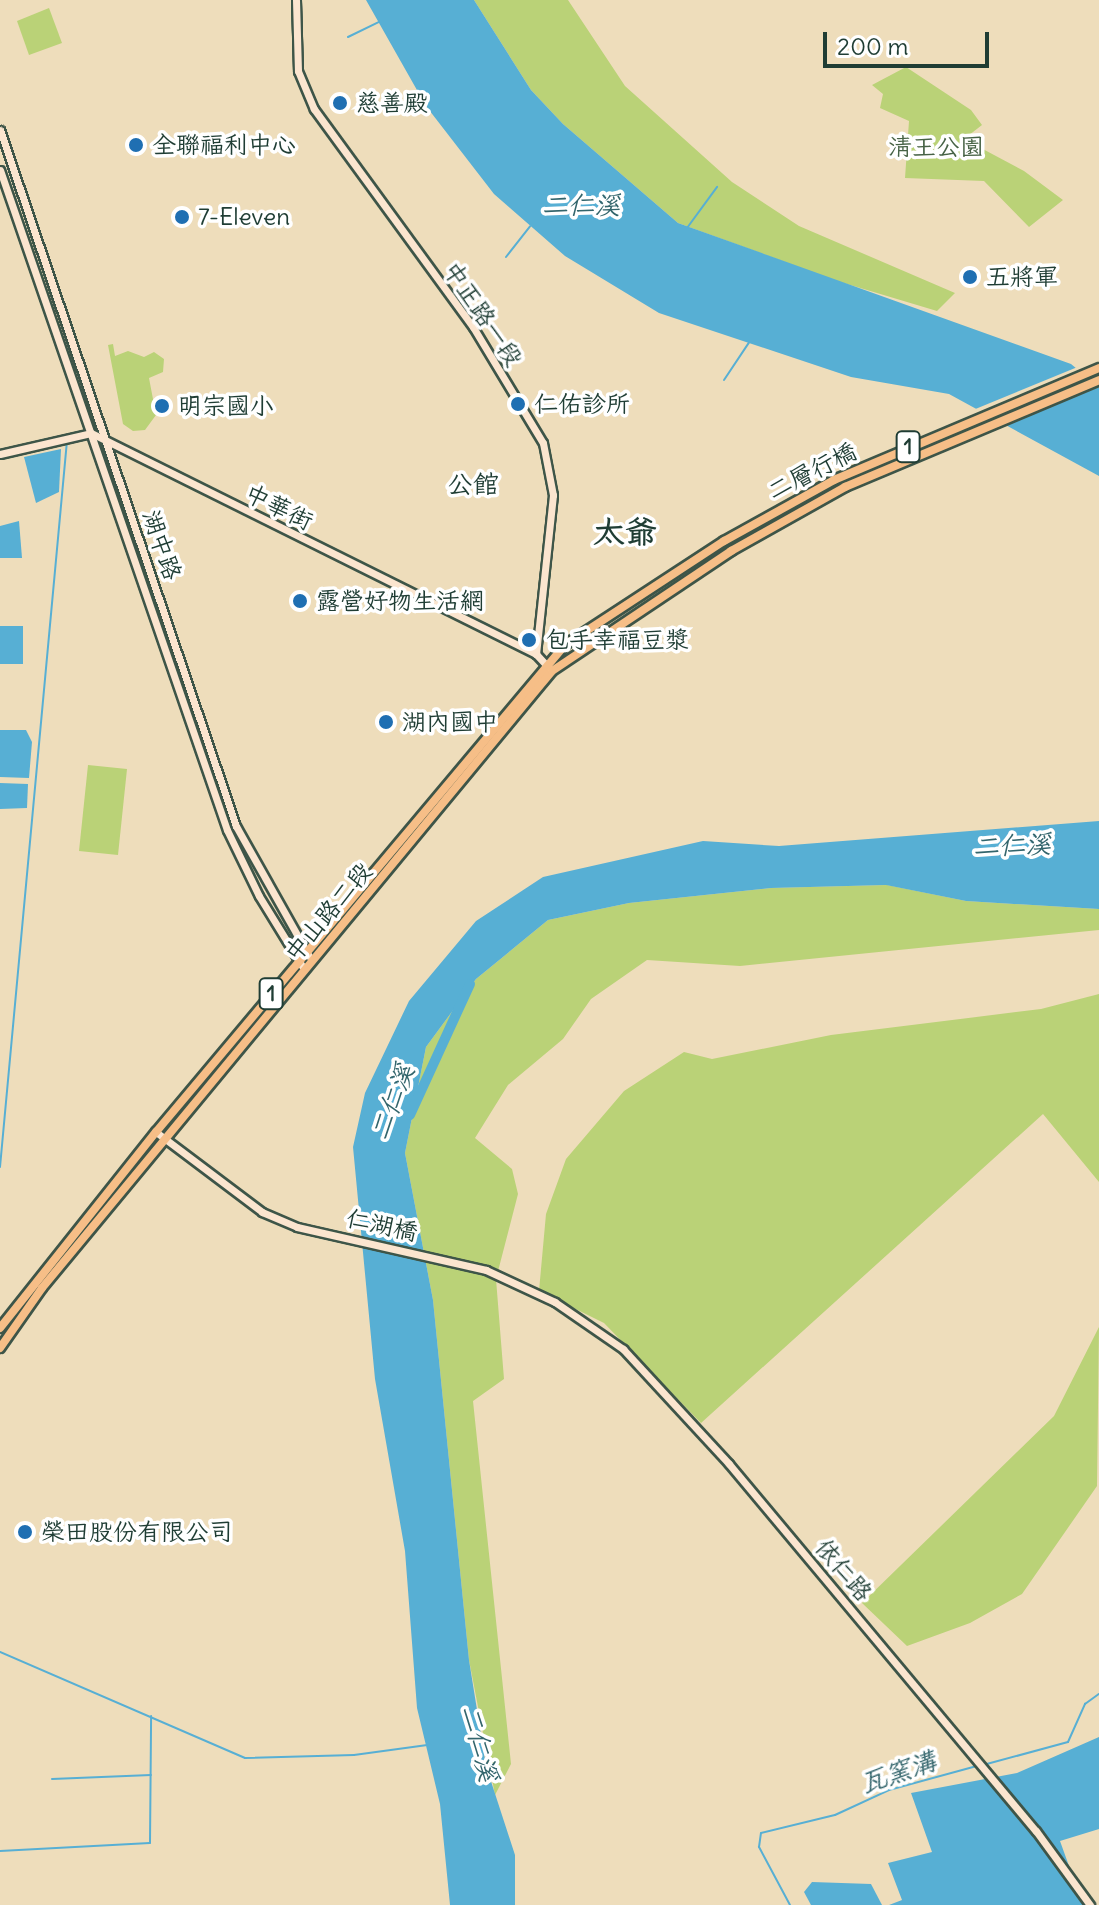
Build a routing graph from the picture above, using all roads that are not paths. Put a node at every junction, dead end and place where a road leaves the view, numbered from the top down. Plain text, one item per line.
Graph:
1 (296, 0) edge
2 (0, 130) edge
3 (0, 170) edge
4 (1099, 368) edge
5 (1099, 380) edge
6 (91, 433) junction
7 (107, 444) junction
8 (0, 454) edge
9 (724, 541) joint
10 (731, 551) joint
11 (536, 654) junction
12 (544, 663) junction
13 (552, 671) junction
14 (306, 953) junction
15 (314, 960) junction
16 (298, 962) junction
17 (306, 969) junction
18 (156, 1132) junction
19 (166, 1140) junction
20 (537, 1293) joint
21 (0, 1328) edge
22 (0, 1348) edge
23 (1090, 1905) edge

1 - 11 street, 中正路一段
2 - 7 street, 湖中路
3 - 6 street, 湖中路
4 - 9 main road, 二層行橋 / 1
5 - 10 main road, 二層行橋 / 1
6 - 7 street, 中華街
6 - 8 street
6 - 16 street, 湖中路
7 - 11 street, 中華街
7 - 14 street, 湖中路
9 - 12 main road, 中山路二段 / 1
10 - 13 main road, 中山路二段 / 1
11 - 12 street
12 - 13 street
12 - 14 main road, 中山路二段 / 1
13 - 15 main road, 中山路二段 / 1
14 - 15 street, 湖中路
14 - 16 main road, 中山路二段 / 1
15 - 17 main road, 中山路二段 / 1
16 - 17 street, 湖中路
16 - 18 main road, 中山路二段 / 1
17 - 19 main road, 中山路二段 / 1
18 - 19 street, 仁湖橋
18 - 21 main road, 中山路二段 / 1
19 - 20 street, 仁湖橋
19 - 22 main road, 中山路二段 / 1
20 - 23 street, 依仁路

